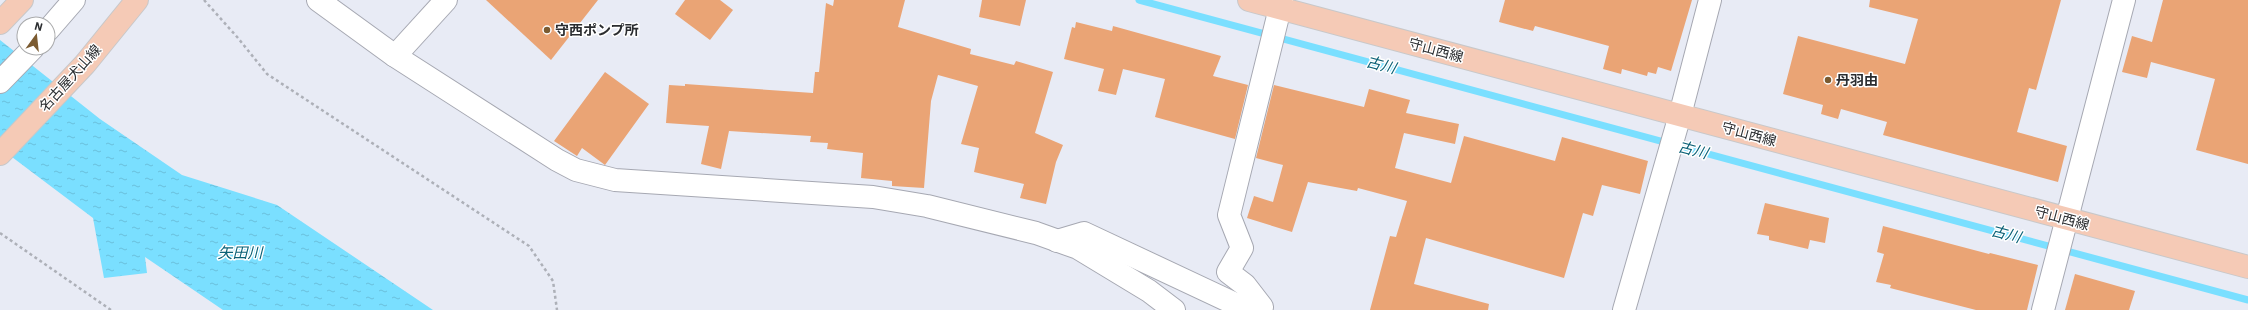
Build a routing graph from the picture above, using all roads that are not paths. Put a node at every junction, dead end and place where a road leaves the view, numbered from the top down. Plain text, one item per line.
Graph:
1 (22, 0) edge
2 (74, 0) edge
3 (137, 0) edge
4 (318, 0) edge
5 (446, 0) edge
6 (1249, 0) edge
7 (1710, 0) edge
8 (2124, 0) edge
9 (1277, 20) edge
10 (56, 21) edge
11 (0, 22) edge
12 (25, 56) edge
13 (395, 56) junction
14 (0, 82) edge
15 (1677, 124) junction
16 (0, 154) edge
17 (2061, 237) junction
18 (1057, 241) junction
19 (2248, 267) edge
20 (1174, 310) edge
21 (1248, 310) edge
22 (1261, 310) edge
23 (1624, 310) edge
24 (2043, 310) edge

1 - 11 main road
2 - 10 street
3 - 16 main road, 名古屋犬山線
4 - 13 street
5 - 13 street
6 - 9 main road, 守山西線
7 - 15 street
8 - 17 street
9 - 15 main road, 守山西線
9 - 22 street
12 - 14 street
13 - 18 street
15 - 17 main road, 守山西線
15 - 23 street
17 - 19 main road, 守山西線
17 - 24 street
18 - 20 street
18 - 21 street

